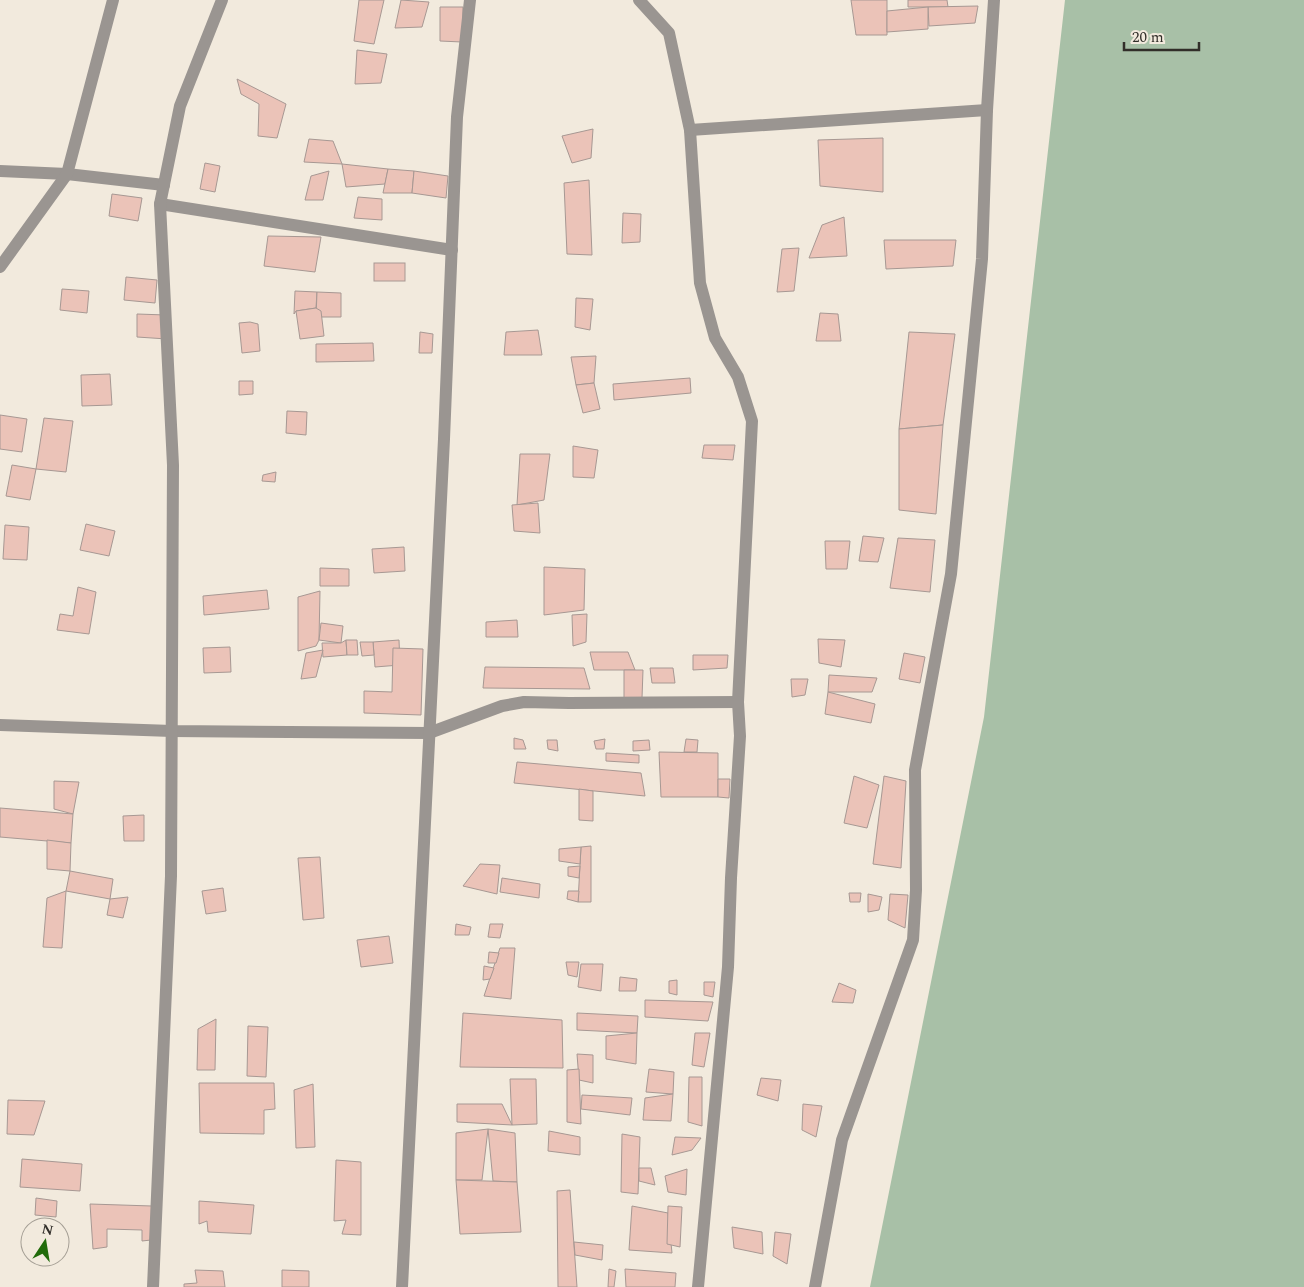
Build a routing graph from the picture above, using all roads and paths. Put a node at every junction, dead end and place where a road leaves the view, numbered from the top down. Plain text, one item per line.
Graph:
1 (113, 0) edge
2 (222, 0) edge
3 (470, 0) edge
4 (639, 0) edge
5 (994, 0) edge
6 (987, 110) junction
7 (690, 130) junction
8 (0, 171) edge
9 (67, 174) junction
10 (164, 185) junction
11 (160, 204) junction
12 (452, 250) junction
13 (0, 267) edge
14 (738, 702) junction
15 (0, 725) edge
16 (172, 731) junction
17 (428, 734) junction
18 (152, 1287) edge
19 (402, 1287) edge
20 (698, 1287) edge
21 (815, 1287) edge

1 - 9 street
2 - 10 street
3 - 12 street
4 - 7 street
5 - 6 street
6 - 7 street
6 - 21 street
7 - 14 street
8 - 9 street
9 - 10 street
9 - 13 street
10 - 11 street
11 - 12 street
11 - 16 street
12 - 17 street
14 - 17 street
14 - 20 street
15 - 16 street
16 - 17 street
16 - 18 street
17 - 19 street

